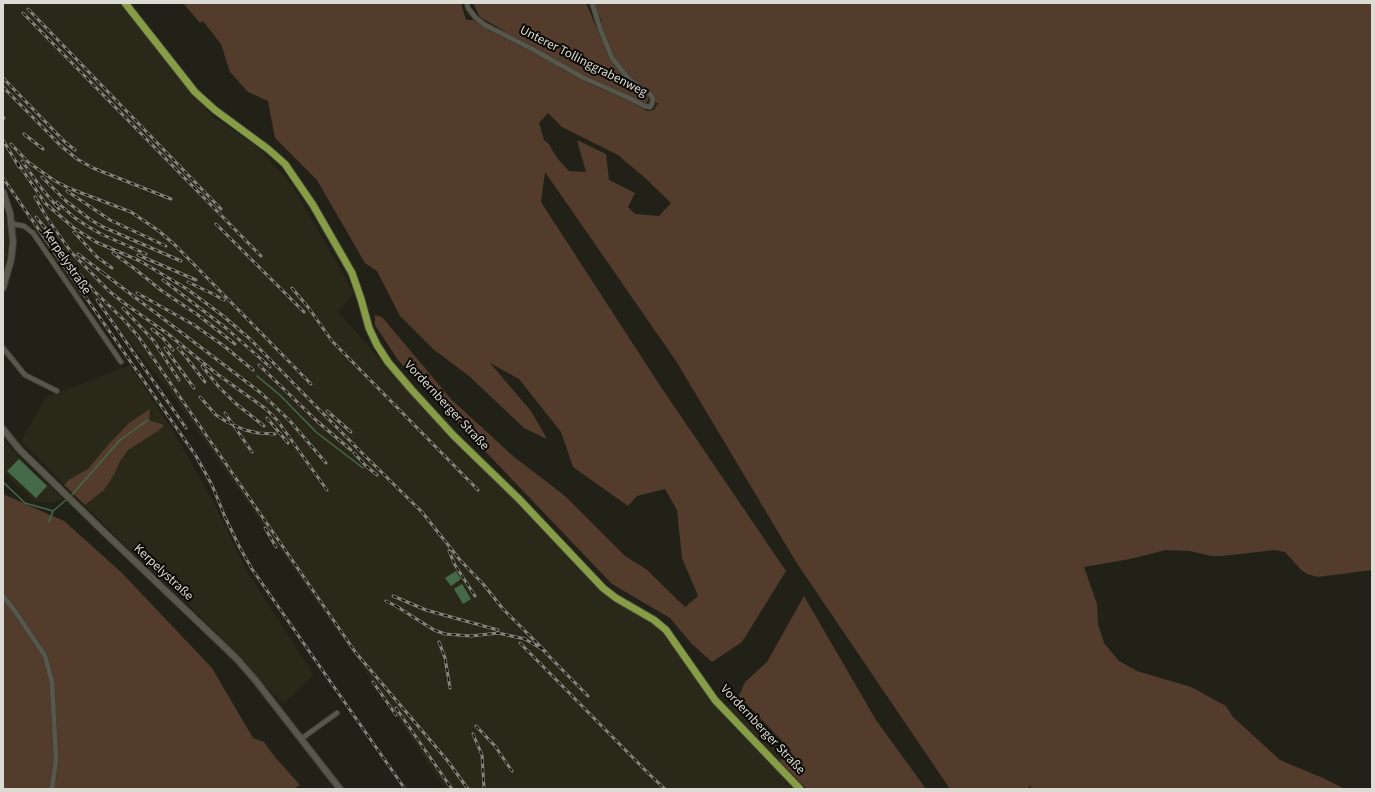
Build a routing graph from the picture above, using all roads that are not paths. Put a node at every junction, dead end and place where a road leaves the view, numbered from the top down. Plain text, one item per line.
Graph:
1 (125, 3) edge
2 (467, 3) edge
3 (592, 3) edge
4 (3, 192) edge
5 (5, 199) edge
6 (12, 224) junction
7 (3, 288) edge
8 (3, 348) edge
9 (121, 362) dead end
10 (57, 391) dead end
11 (3, 429) edge
12 (3, 596) edge
13 (337, 713) dead end
14 (301, 739) junction
15 (52, 789) edge
16 (340, 789) edge
17 (800, 789) edge

1 - 17 main road, Vordernberger Straße
2 - 3 street, Unterer Tollinggrabenweg
4 - 5 main road
5 - 6 main road
6 - 7 main road
6 - 9 street, Kerpelystraße
8 - 10 street
11 - 14 main road, Kerpelystraße
12 - 15 street
13 - 14 street
14 - 16 main road, Kerpelystraße

